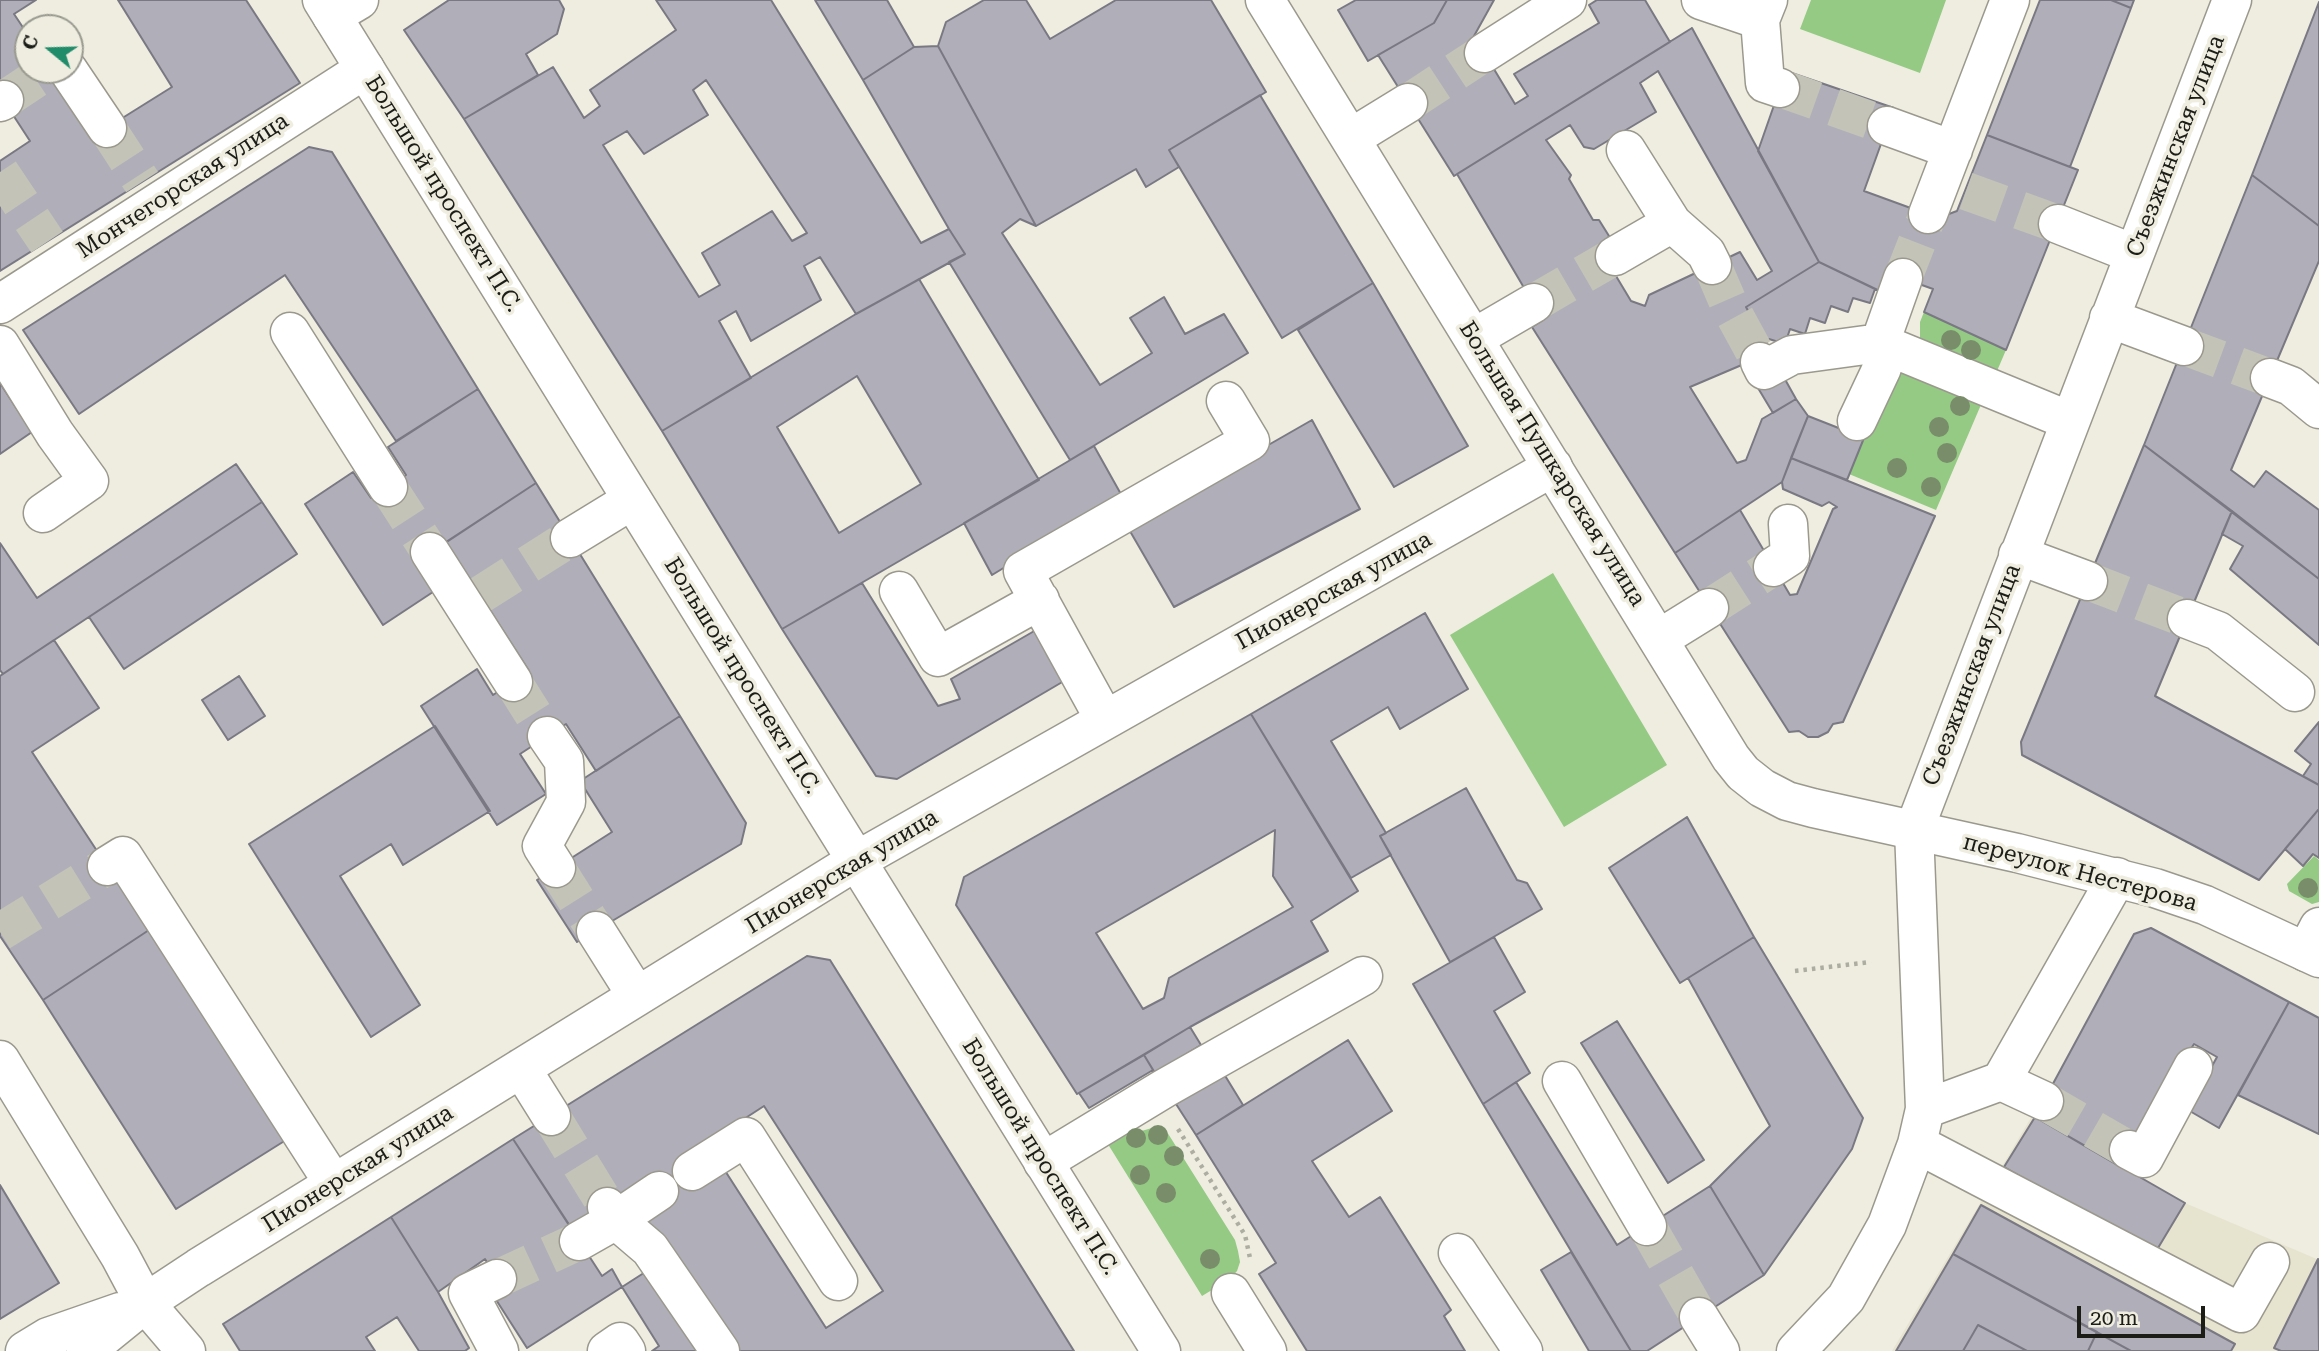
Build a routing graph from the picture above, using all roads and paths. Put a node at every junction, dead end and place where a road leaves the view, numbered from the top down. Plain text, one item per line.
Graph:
1 (1265, 0) edge
2 (1567, 0) edge
3 (1701, 0) edge
4 (2010, 0) edge
5 (2232, 0) edge
6 (338, 5) edge
7 (1764, 10) edge
8 (1484, 53) tunnel mouth
9 (365, 69) junction
10 (77, 84) edge
11 (1780, 88) tunnel mouth
12 (1408, 103) tunnel mouth
13 (1887, 126) tunnel mouth
14 (107, 128) tunnel mouth
15 (1351, 138) junction
16 (1626, 149) dead end
17 (1672, 223) junction
18 (2057, 225) tunnel mouth
19 (2134, 254) junction
20 (1615, 256) tunnel mouth
21 (1712, 265) tunnel mouth
22 (1903, 278) tunnel mouth
23 (1534, 303) tunnel mouth
24 (0, 304) edge
25 (2109, 318) junction
26 (290, 332) dead end
27 (1474, 338) junction
28 (1880, 343) junction
29 (0, 345) edge
30 (2184, 346) tunnel mouth
31 (1760, 362) dead end
32 (2270, 378) tunnel mouth
33 (1226, 401) dead end
34 (2319, 409) edge
35 (1857, 421) dead end
36 (2070, 421) junction
37 (1553, 467) junction
38 (388, 487) tunnel mouth
39 (632, 500) junction
40 (43, 513) dead end
41 (1788, 524) dead end
42 (570, 538) tunnel mouth
43 (430, 552) tunnel mouth
44 (2018, 555) junction
45 (1773, 567) tunnel mouth
46 (2088, 581) tunnel mouth
47 (899, 591) dead end
48 (1040, 600) junction
49 (1709, 608) tunnel mouth
50 (2187, 619) tunnel mouth
51 (1659, 639) junction
52 (513, 682) tunnel mouth
53 (2295, 692) dead end
54 (1105, 720) junction
55 (547, 736) tunnel mouth
56 (1914, 830) junction
57 (856, 861) junction
58 (107, 866) tunnel mouth
59 (556, 868) tunnel mouth
60 (2117, 877) junction
61 (596, 931) tunnel mouth
62 (2315, 946) edge
63 (1871, 962) dead end
64 (1794, 971) dead end
65 (1363, 976) dead end
66 (637, 996) junction
67 (0, 1060) edge
68 (2193, 1067) dead end
69 (521, 1068) junction
70 (1562, 1081) dead end
71 (2001, 1081) junction
72 (1155, 1094) junction
73 (2044, 1101) tunnel mouth
74 (551, 1116) tunnel mouth
75 (1921, 1126) junction
76 (2129, 1150) dead end
77 (1043, 1162) junction
78 (692, 1171) dead end
79 (334, 1184) junction
80 (659, 1191) dead end
81 (611, 1214) junction
82 (1647, 1226) tunnel mouth
83 (579, 1241) tunnel mouth
84 (1458, 1253) dead end
85 (2270, 1262) dead end
86 (497, 1279) tunnel mouth
87 (838, 1280) dead end
88 (1231, 1293) joint
89 (145, 1303) junction
90 (1699, 1317) tunnel mouth
91 (1260, 1348) edge
92 (25, 1351) edge
93 (86, 1351) edge
94 (152, 1351) edge
95 (186, 1351) edge
96 (499, 1351) edge
97 (607, 1351) edge
98 (626, 1351) edge
99 (720, 1351) edge
100 (1161, 1351) edge
101 (1523, 1351) edge
102 (1720, 1351) edge
103 (1796, 1351) edge

1 - 15 street, Большая Пушкарская улица
2 - 8 street
3 - 7 street
4 - 13 street
5 - 19 street, Съезжинская улица
6 - 9 street, Большой проспект П.С.
7 - 11 street
9 - 24 street, Мончегорская улица
9 - 39 street, Большой проспект П.С.
10 - 14 street
12 - 15 street
15 - 27 street, Большая Пушкарская улица
16 - 17 street
17 - 20 street
17 - 21 street
18 - 19 street
19 - 25 street, Съезжинская улица
22 - 28 street
23 - 27 street
25 - 30 street
25 - 36 street, Съезжинская улица
26 - 38 street
27 - 37 street, Большая Пушкарская улица
28 - 31 street
28 - 35 street
28 - 36 street
29 - 40 street
32 - 34 street
33 - 48 street
36 - 44 street, Съезжинская улица
37 - 51 street, Большая Пушкарская улица
37 - 54 street, Пионерская улица
39 - 42 street
39 - 57 street, Большой проспект П.С.
41 - 45 street
43 - 52 street
44 - 46 street
44 - 56 street, Съезжинская улица
47 - 48 street
48 - 54 street
49 - 51 street
50 - 53 street
51 - 56 street, Большая Пушкарская улица
54 - 57 street, Пионерская улица
55 - 59 street
56 - 60 street, переулок Нестерова
56 - 75 street, Съезжинская улица
57 - 66 street, Пионерская улица
57 - 77 street, Большой проспект П.С.
58 - 79 street
60 - 62 street, переулок Нестерова
60 - 71 street
61 - 66 street
63 - 64 path
65 - 72 street
66 - 69 street, Пионерская улица
67 - 89 street
68 - 76 street
69 - 74 street
69 - 79 street, Пионерская улица
70 - 82 street
71 - 73 street
71 - 75 street
72 - 77 street
72 - 88 path
75 - 85 street
75 - 103 street, Съезжинская улица
77 - 100 street, Большой проспект П.С.
78 - 87 street
79 - 89 street, Пионерская улица
80 - 81 street
81 - 83 street
81 - 99 street
84 - 101 street
86 - 96 street
88 - 91 street
89 - 92 street, Пионерская улица
89 - 93 street, Пионерская улица
89 - 94 street
89 - 95 street
90 - 102 street
97 - 98 street

